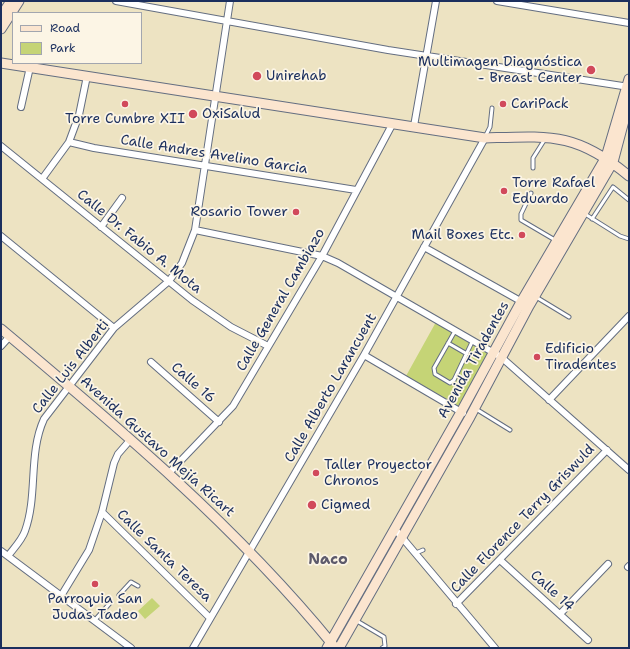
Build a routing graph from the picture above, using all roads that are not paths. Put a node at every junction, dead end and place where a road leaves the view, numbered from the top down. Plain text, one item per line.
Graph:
1 (11, 1) edge
2 (19, 1) edge
3 (116, 1) edge
4 (230, 1) edge
5 (436, 1) edge
6 (498, 1) edge
7 (1, 16) edge
8 (227, 21) junction
9 (629, 23) edge
10 (1, 29) edge
11 (427, 56) junction
12 (1, 63) edge
13 (30, 68) junction
14 (87, 76) junction
15 (628, 85) edge
16 (217, 97) junction
17 (629, 102) edge
18 (21, 107) dead end
19 (492, 108) dead end
20 (393, 123) junction
21 (414, 126) junction
22 (546, 137) junction
23 (485, 138) junction
24 (69, 142) junction
25 (1, 146) edge
26 (609, 160) junction
27 (204, 166) junction
28 (533, 168) dead end
29 (629, 176) edge
30 (42, 180) junction
31 (356, 190) junction
32 (531, 193) dead end
33 (122, 198) dead end
34 (629, 200) edge
35 (583, 213) junction
36 (592, 219) junction
37 (101, 227) junction
38 (195, 230) junction
39 (1, 236) edge
40 (629, 239) edge
41 (557, 241) junction
42 (424, 247) junction
43 (322, 256) junction
44 (169, 281) junction
45 (397, 296) junction
46 (535, 296) junction
47 (525, 304) junction
48 (629, 316) edge
49 (569, 317) dead end
50 (114, 328) junction
51 (1, 329) edge
52 (456, 330) junction
53 (10, 336) junction
54 (473, 340) junction
55 (448, 343) junction
56 (1, 346) edge
57 (268, 346) junction
58 (467, 354) junction
59 (364, 355) junction
60 (497, 355) junction
61 (151, 362) dead end
62 (69, 386) junction
63 (549, 400) junction
64 (474, 408) junction
65 (461, 412) junction
66 (470, 417) junction
67 (219, 422) junction
68 (510, 430) dead end
69 (131, 439) junction
70 (607, 450) junction
71 (629, 470) edge
72 (169, 473) junction
73 (102, 512) junction
74 (394, 528) junction
75 (402, 537) junction
76 (423, 550) dead end
77 (1, 551) edge
78 (250, 553) junction
79 (416, 554) junction
80 (8, 556) junction
81 (500, 560) junction
82 (608, 564) dead end
83 (138, 586) dead end
84 (119, 594) dead end
85 (61, 596) junction
86 (111, 602) dead end
87 (456, 604) junction
88 (560, 614) junction
89 (210, 618) junction
90 (354, 619) junction
91 (94, 621) junction
92 (588, 640) dead end
93 (331, 646) edge
94 (127, 647) edge
95 (193, 648) edge
96 (339, 648) edge
97 (382, 648) edge
98 (495, 648) edge

1 - 7 main road
2 - 10 main road
3 - 8 street
4 - 8 street, Calle Luis Alberti
5 - 11 street
6 - 9 street
8 - 11 street
8 - 16 street, Calle Luis Alberti
11 - 15 street
11 - 21 street
12 - 13 main road
13 - 14 main road
13 - 18 street
14 - 16 main road
14 - 24 street
15 - 26 main road, Avenida Tiradentes
16 - 20 main road
16 - 27 street, Calle Luis Alberti
17 - 26 main road, Avenida Tiradentes
19 - 23 lane
20 - 21 main road
20 - 31 street, Calle General Cambiazo
21 - 23 main road
22 - 23 main road
22 - 26 main road
22 - 28 lane
23 - 42 street, Calle Alberto Larancuent
24 - 27 street, Calle Andres Avelino Garcia
24 - 30 street
25 - 30 street, Calle Dr. Fabio A. Mota
26 - 29 main road
26 - 35 main road, Avenida Tiradentes
26 - 41 main road, Avenida Tiradentes
27 - 31 street, Calle Andres Avelino Garcia
27 - 38 street, Calle Luis Alberti
30 - 37 street, Calle Dr. Fabio A. Mota
31 - 43 street, Calle General Cambiazo
32 - 41 lane
33 - 37 street
34 - 36 lane
35 - 36 lane
35 - 46 main road, Avenida Tiradentes
36 - 40 lane
37 - 44 street, Calle Dr. Fabio A. Mota
38 - 43 street
38 - 44 street, Calle Luis Alberti
39 - 50 street
41 - 47 main road, Avenida Tiradentes
42 - 45 street, Calle Alberto Larancuent
42 - 47 street
43 - 45 street
43 - 57 street, Calle General Cambiazo
44 - 50 street, Calle Luis Alberti
44 - 57 street, Calle Dr. Fabio A. Mota
45 - 52 street
45 - 59 street, Calle Alberto Larancuent
46 - 47 main road, Avenida Tiradentes
46 - 49 lane
47 - 60 main road, Avenida Tiradentes
48 - 63 street
50 - 62 street, Calle Luis Alberti
51 - 53 main road, Avenida Gustavo Mejía Ricart
52 - 54 street
52 - 55 lane
53 - 56 street
53 - 62 main road, Avenida Gustavo Mejía Ricart
54 - 58 lane
54 - 60 street
55 - 58 lane
55 - 58 lane
57 - 67 street, Calle General Cambiazo
59 - 65 street
59 - 78 street, Calle Alberto Larancuent
60 - 63 street
60 - 64 main road, Avenida Tiradentes
60 - 65 main road, Avenida Tiradentes
61 - 67 street, Calle 16
62 - 69 main road, Avenida Gustavo Mejía Ricart
62 - 80 street, Calle Luis Alberti
63 - 70 street
64 - 66 main road, Avenida Tiradentes
64 - 68 lane
65 - 66 street
65 - 74 main road, Avenida Tiradentes
66 - 75 main road, Avenida Tiradentes
67 - 72 street, Calle General Cambiazo
69 - 72 main road, Avenida Gustavo Mejía Ricart
69 - 73 street
70 - 71 street
70 - 81 street, Calle Florence Terry Griswuld
72 - 78 main road, Avenida Gustavo Mejía Ricart
73 - 85 street
73 - 89 street, Calle Santa Teresa
74 - 75 street
74 - 93 main road, Avenida Tiradentes
75 - 79 street
75 - 90 main road, Avenida Tiradentes
76 - 79 lane
77 - 80 street
78 - 89 street, Calle Alberto Larancuent
78 - 93 main road, Avenida Gustavo Mejía Ricart
79 - 87 street
80 - 85 street
81 - 87 street, Calle Florence Terry Griswuld
81 - 88 street, Calle 14
82 - 88 street
83 - 84 lane
85 - 91 street
86 - 91 lane
87 - 98 street
88 - 92 street, Calle 14
89 - 95 street, Calle Alberto Larancuent
90 - 96 main road, Avenida Tiradentes
90 - 97 lane
91 - 94 street

